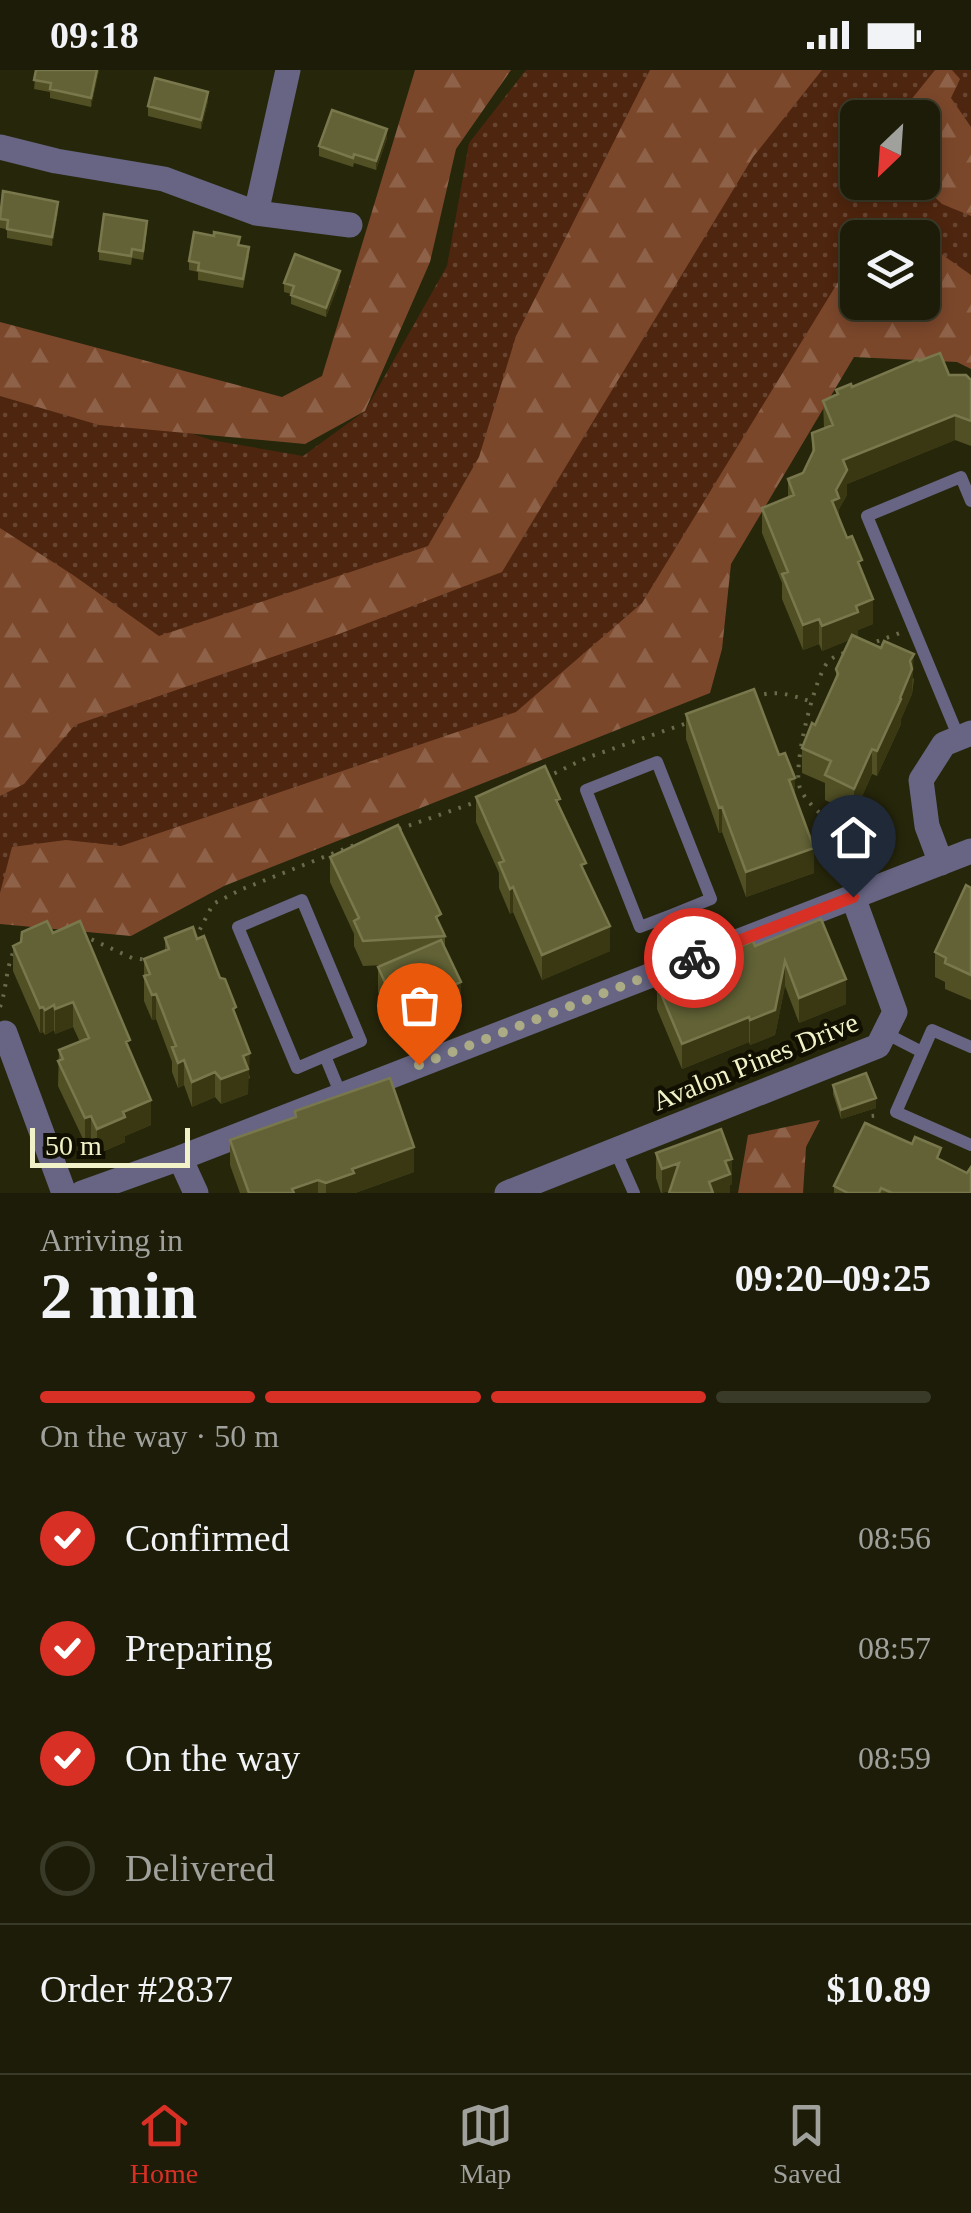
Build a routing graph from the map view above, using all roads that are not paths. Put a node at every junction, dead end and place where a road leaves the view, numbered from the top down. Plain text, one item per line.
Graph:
1 (288, 70) edge
2 (0, 147) edge
3 (256, 212) junction
4 (350, 224) dead end
5 (971, 502) edge
6 (965, 735) edge
7 (971, 851) edge
8 (940, 863) junction
9 (853, 897) junction
10 (674, 914) junction
11 (692, 960) junction
12 (885, 1033) junction
13 (0, 1034) edge
14 (971, 1047) edge
15 (922, 1052) junction
16 (325, 1056) junction
17 (341, 1095) junction
18 (971, 1146) edge
19 (616, 1150) junction
20 (180, 1158) junction
21 (518, 1191) edge
22 (64, 1193) edge
23 (82, 1193) edge
24 (196, 1193) edge
25 (634, 1193) edge

1 - 3 street
2 - 3 street
3 - 4 street
5 - 6 lane
6 - 8 street
7 - 8 street
8 - 9 street
9 - 11 street
9 - 12 street, Avalon Pines Drive
10 - 10 lane
10 - 11 lane
11 - 17 street
12 - 15 lane
12 - 19 street, Avalon Pines Drive
13 - 22 street
14 - 15 lane
15 - 18 lane
16 - 16 lane
16 - 17 lane
17 - 20 street
19 - 21 street, Avalon Pines Drive
19 - 25 lane
20 - 23 street
20 - 24 street

